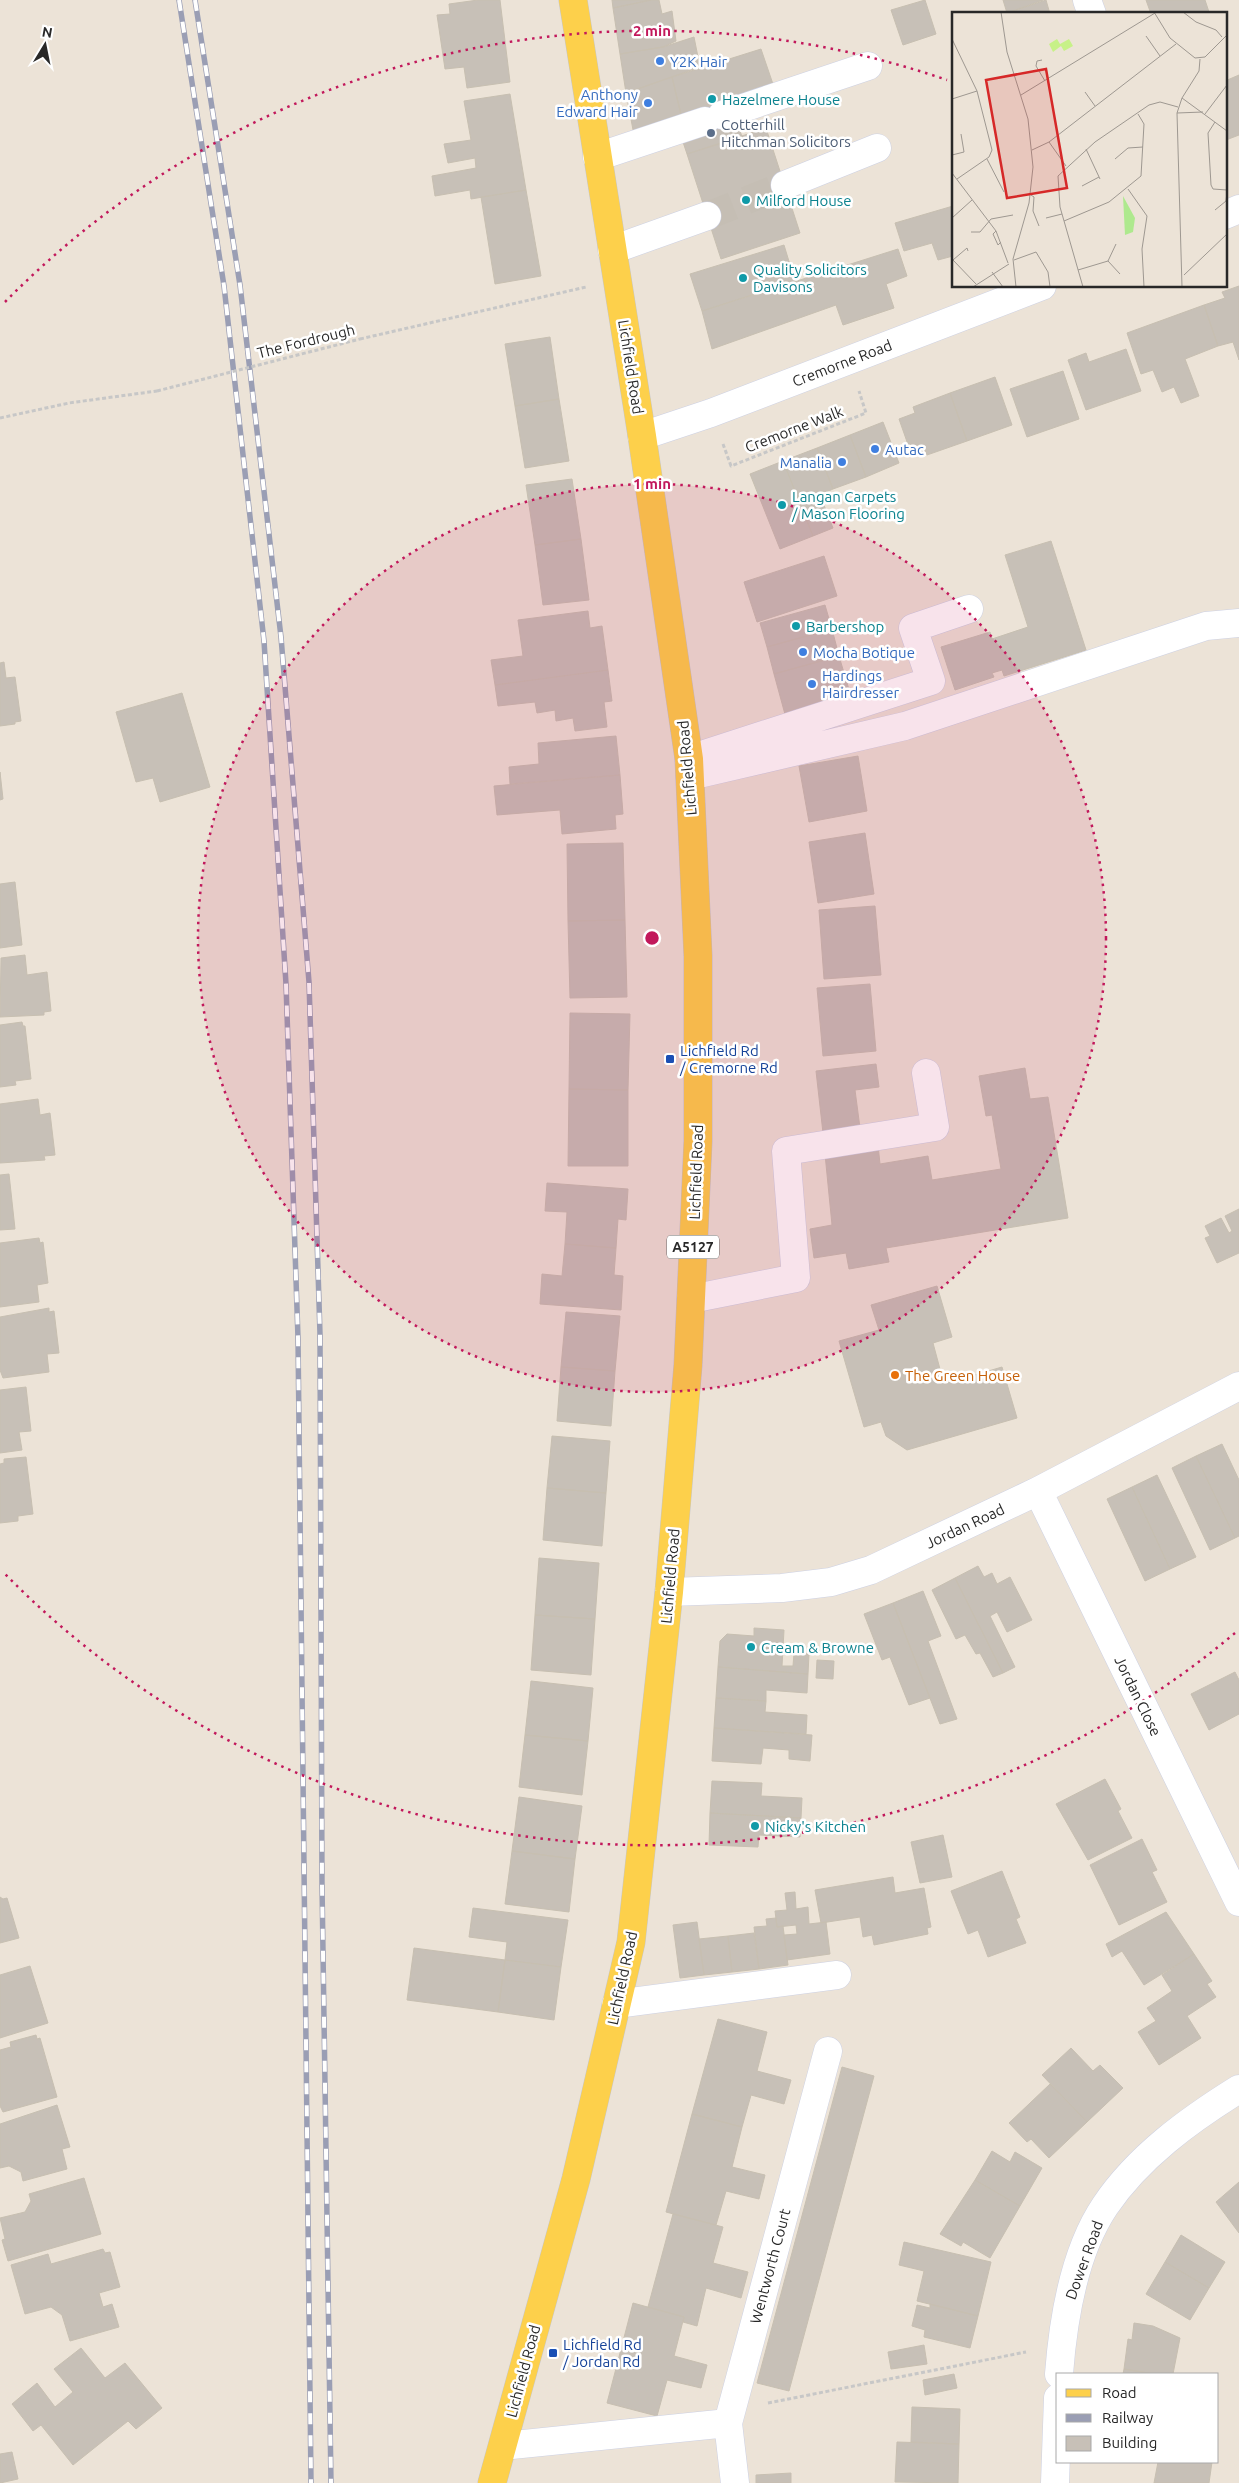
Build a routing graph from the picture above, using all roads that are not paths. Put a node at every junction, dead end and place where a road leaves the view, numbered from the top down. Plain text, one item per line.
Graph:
1 (573, 0) edge
2 (1087, 0) edge
3 (1091, 12) edge
4 (868, 66) dead end
5 (877, 148) dead end
6 (597, 158) junction
7 (785, 185) tunnel mouth
8 (1239, 209) edge
9 (1226, 214) edge
10 (707, 216) tunnel mouth
11 (612, 250) junction
12 (1037, 288) edge
13 (642, 436) junction
14 (969, 609) dead end
15 (1239, 623) edge
16 (689, 767) junction
17 (926, 1074) dead end
18 (691, 1299) junction
19 (1239, 1386) edge
20 (1038, 1491) junction
21 (669, 1592) junction
22 (1239, 1902) edge
23 (837, 1975) dead end
24 (616, 2004) junction
25 (828, 2051) dead end
26 (1239, 2089) edge
27 (1059, 2373) edge
28 (730, 2417) junction
29 (503, 2446) junction
30 (1056, 2455) edge
31 (492, 2483) edge
32 (734, 2483) edge
33 (1055, 2483) edge

1 - 6 main road, Lichfield Road / A5127
2 - 3 street
4 - 6 street
5 - 7 street
6 - 11 main road, Lichfield Road / A5127
8 - 9 street
10 - 11 street
11 - 13 main road, Lichfield Road / A5127
12 - 13 street, Cremorne Road
13 - 16 main road, Lichfield Road / A5127
14 - 16 street
15 - 16 street
16 - 18 main road, Lichfield Road / A5127
17 - 18 street
18 - 21 main road, Lichfield Road / A5127
19 - 20 street, Jordan Road
20 - 21 street, Jordan Road
20 - 22 street, Jordan Close
21 - 24 main road, Lichfield Road / A5127
23 - 24 street
24 - 29 main road, Lichfield Road / A5127
25 - 28 street, Wentworth Court
26 - 27 street, Dower Road
28 - 29 street
28 - 32 street, Wentworth Court
29 - 31 main road, Lichfield Road / A5127
30 - 33 street

